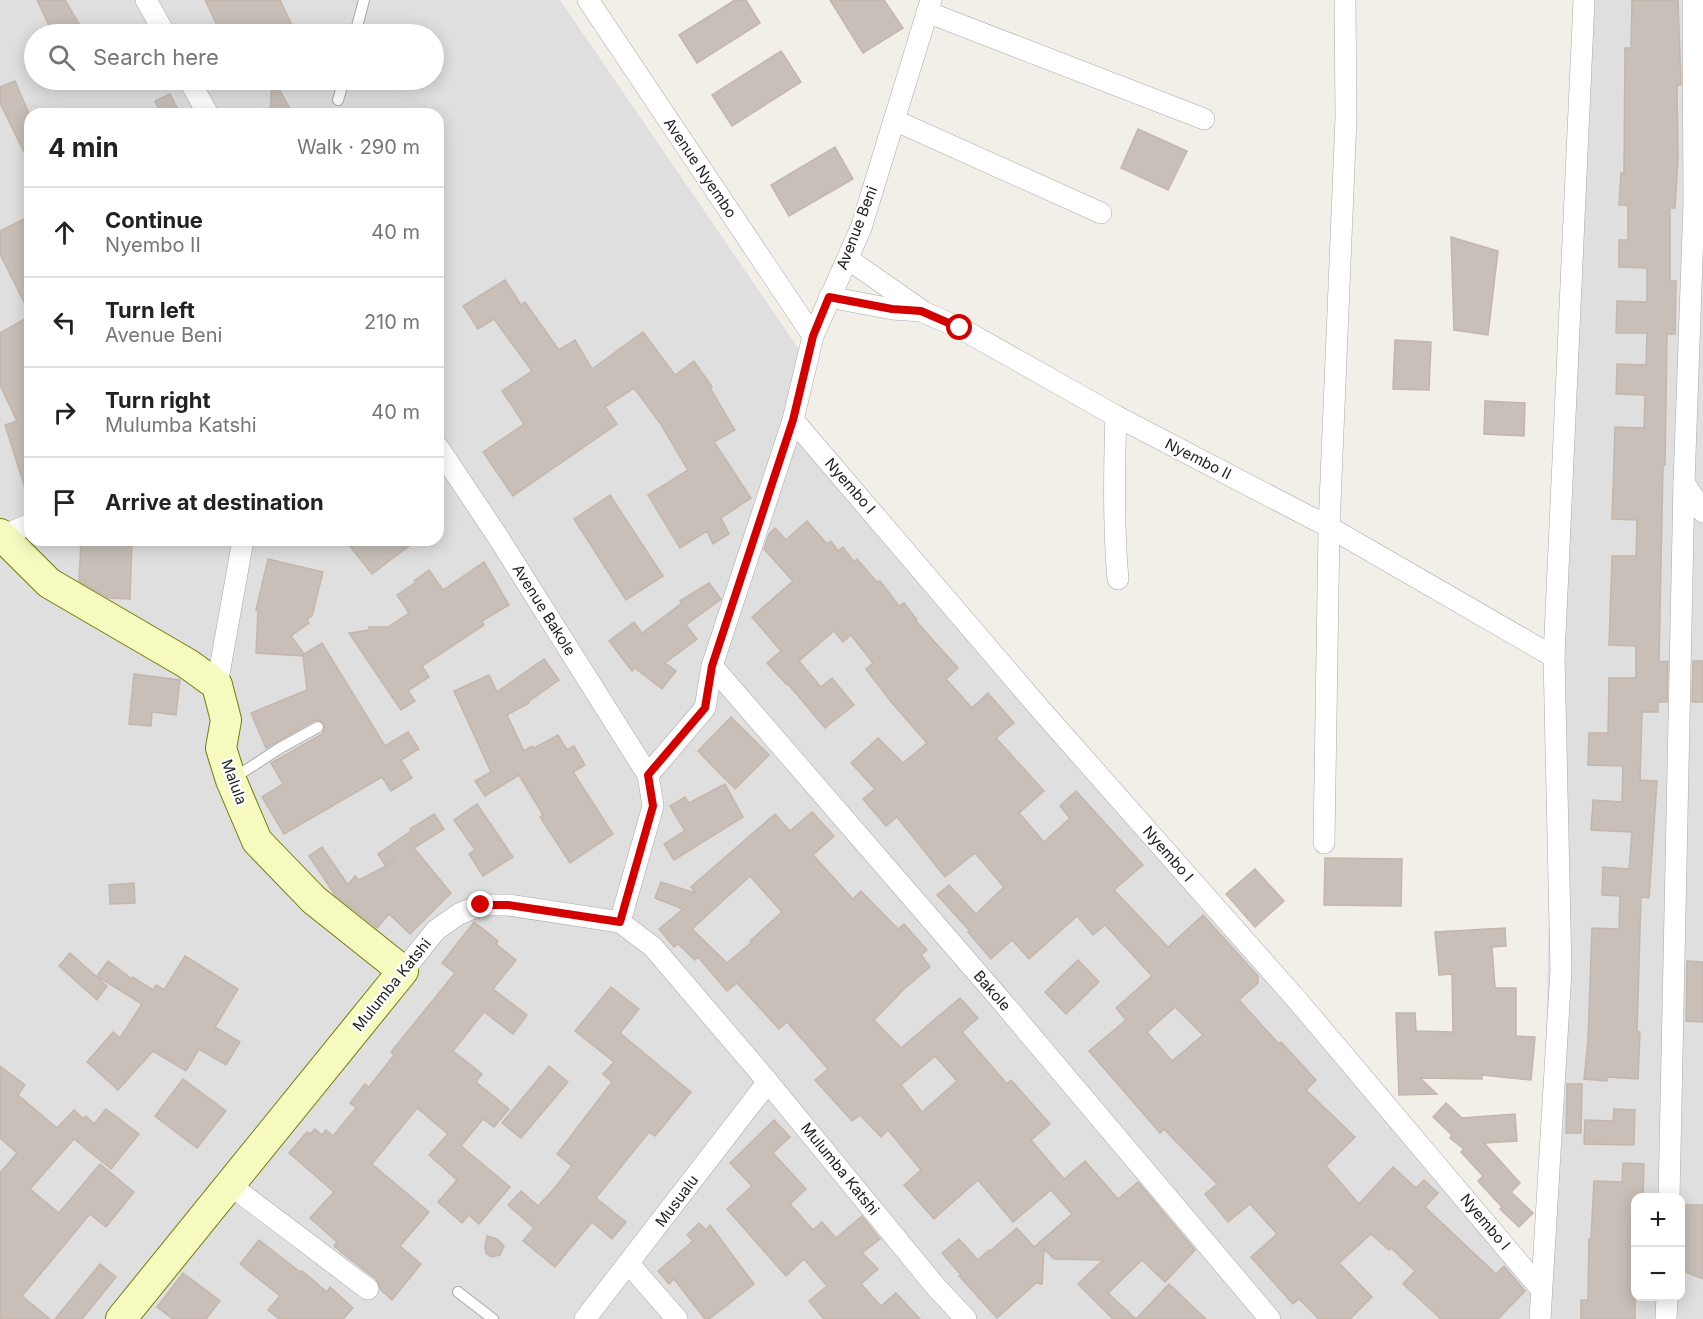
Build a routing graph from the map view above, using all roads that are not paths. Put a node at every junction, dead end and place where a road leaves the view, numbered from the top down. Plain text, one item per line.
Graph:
1 (146, 0) edge
2 (364, 0) edge
3 (588, 0) edge
4 (1345, 0) edge
5 (1584, 0) edge
6 (1693, 0) edge
7 (929, 6) edge
8 (159, 24) edge
9 (358, 24) edge
10 (195, 90) edge
11 (341, 90) edge
12 (338, 100) dead end
13 (205, 108) edge
14 (1204, 119) dead end
15 (894, 120) junction
16 (1699, 211) edge
17 (1101, 213) dead end
18 (848, 259) junction
19 (829, 297) junction
20 (921, 311) junction
21 (813, 336) junction
22 (1116, 416) junction
23 (793, 420) junction
24 (444, 456) edge
25 (1684, 483) junction
26 (1703, 512) edge
27 (24, 526) edge
28 (1329, 527) junction
29 (1, 535) edge
30 (242, 546) edge
31 (1118, 579) dead end
32 (1554, 657) junction
33 (712, 666) junction
34 (217, 685) junction
35 (318, 727) dead end
36 (648, 775) junction
37 (231, 780) junction
38 (1324, 843) dead end
39 (620, 922) junction
40 (403, 971) junction
41 (768, 1082) junction
42 (230, 1185) junction
43 (1669, 1193) edge
44 (629, 1264) junction
45 (1540, 1288) junction
46 (368, 1289) dead end
47 (458, 1292) dead end
48 (1667, 1301) edge
49 (121, 1319) edge
50 (493, 1319) edge
51 (585, 1319) edge
52 (677, 1319) edge
53 (966, 1319) edge
54 (1270, 1319) edge
55 (1540, 1319) edge
56 (1666, 1319) edge

1 - 8 street
2 - 9 lane
3 - 21 street, Avenue Nyembo
4 - 28 street
5 - 32 street
6 - 16 street
7 - 14 street
7 - 15 street, Avenue Beni
10 - 13 street
11 - 12 lane
15 - 17 street
15 - 18 street, Avenue Beni
16 - 25 street
18 - 19 street, Avenue Beni
18 - 20 street
19 - 20 street, Nyembo II
19 - 21 street, Avenue Beni
20 - 22 street, Nyembo II
21 - 23 street, Avenue Beni
22 - 28 street, Nyembo II
22 - 31 street
23 - 33 street, Avenue Beni
23 - 45 street, Nyembo I
24 - 36 street, Avenue Bakole
25 - 26 street
25 - 43 street
27 - 29 street
28 - 32 street, Nyembo II
28 - 38 street
29 - 34 street
30 - 34 street
32 - 45 street
33 - 36 street, Avenue Beni
33 - 54 street, Bakole
34 - 37 street, Malula
35 - 37 lane
36 - 39 street
37 - 40 street, Malula
39 - 40 street, Mulumba Katshi
39 - 41 street, Mulumba Katshi
40 - 42 street, Mulumba Katshi
41 - 44 street, Musualu
41 - 53 street, Mulumba Katshi
42 - 46 street
42 - 49 street, Mulumba Katshi
44 - 51 street, Musualu
44 - 52 street
45 - 55 street
47 - 50 lane
48 - 56 street

